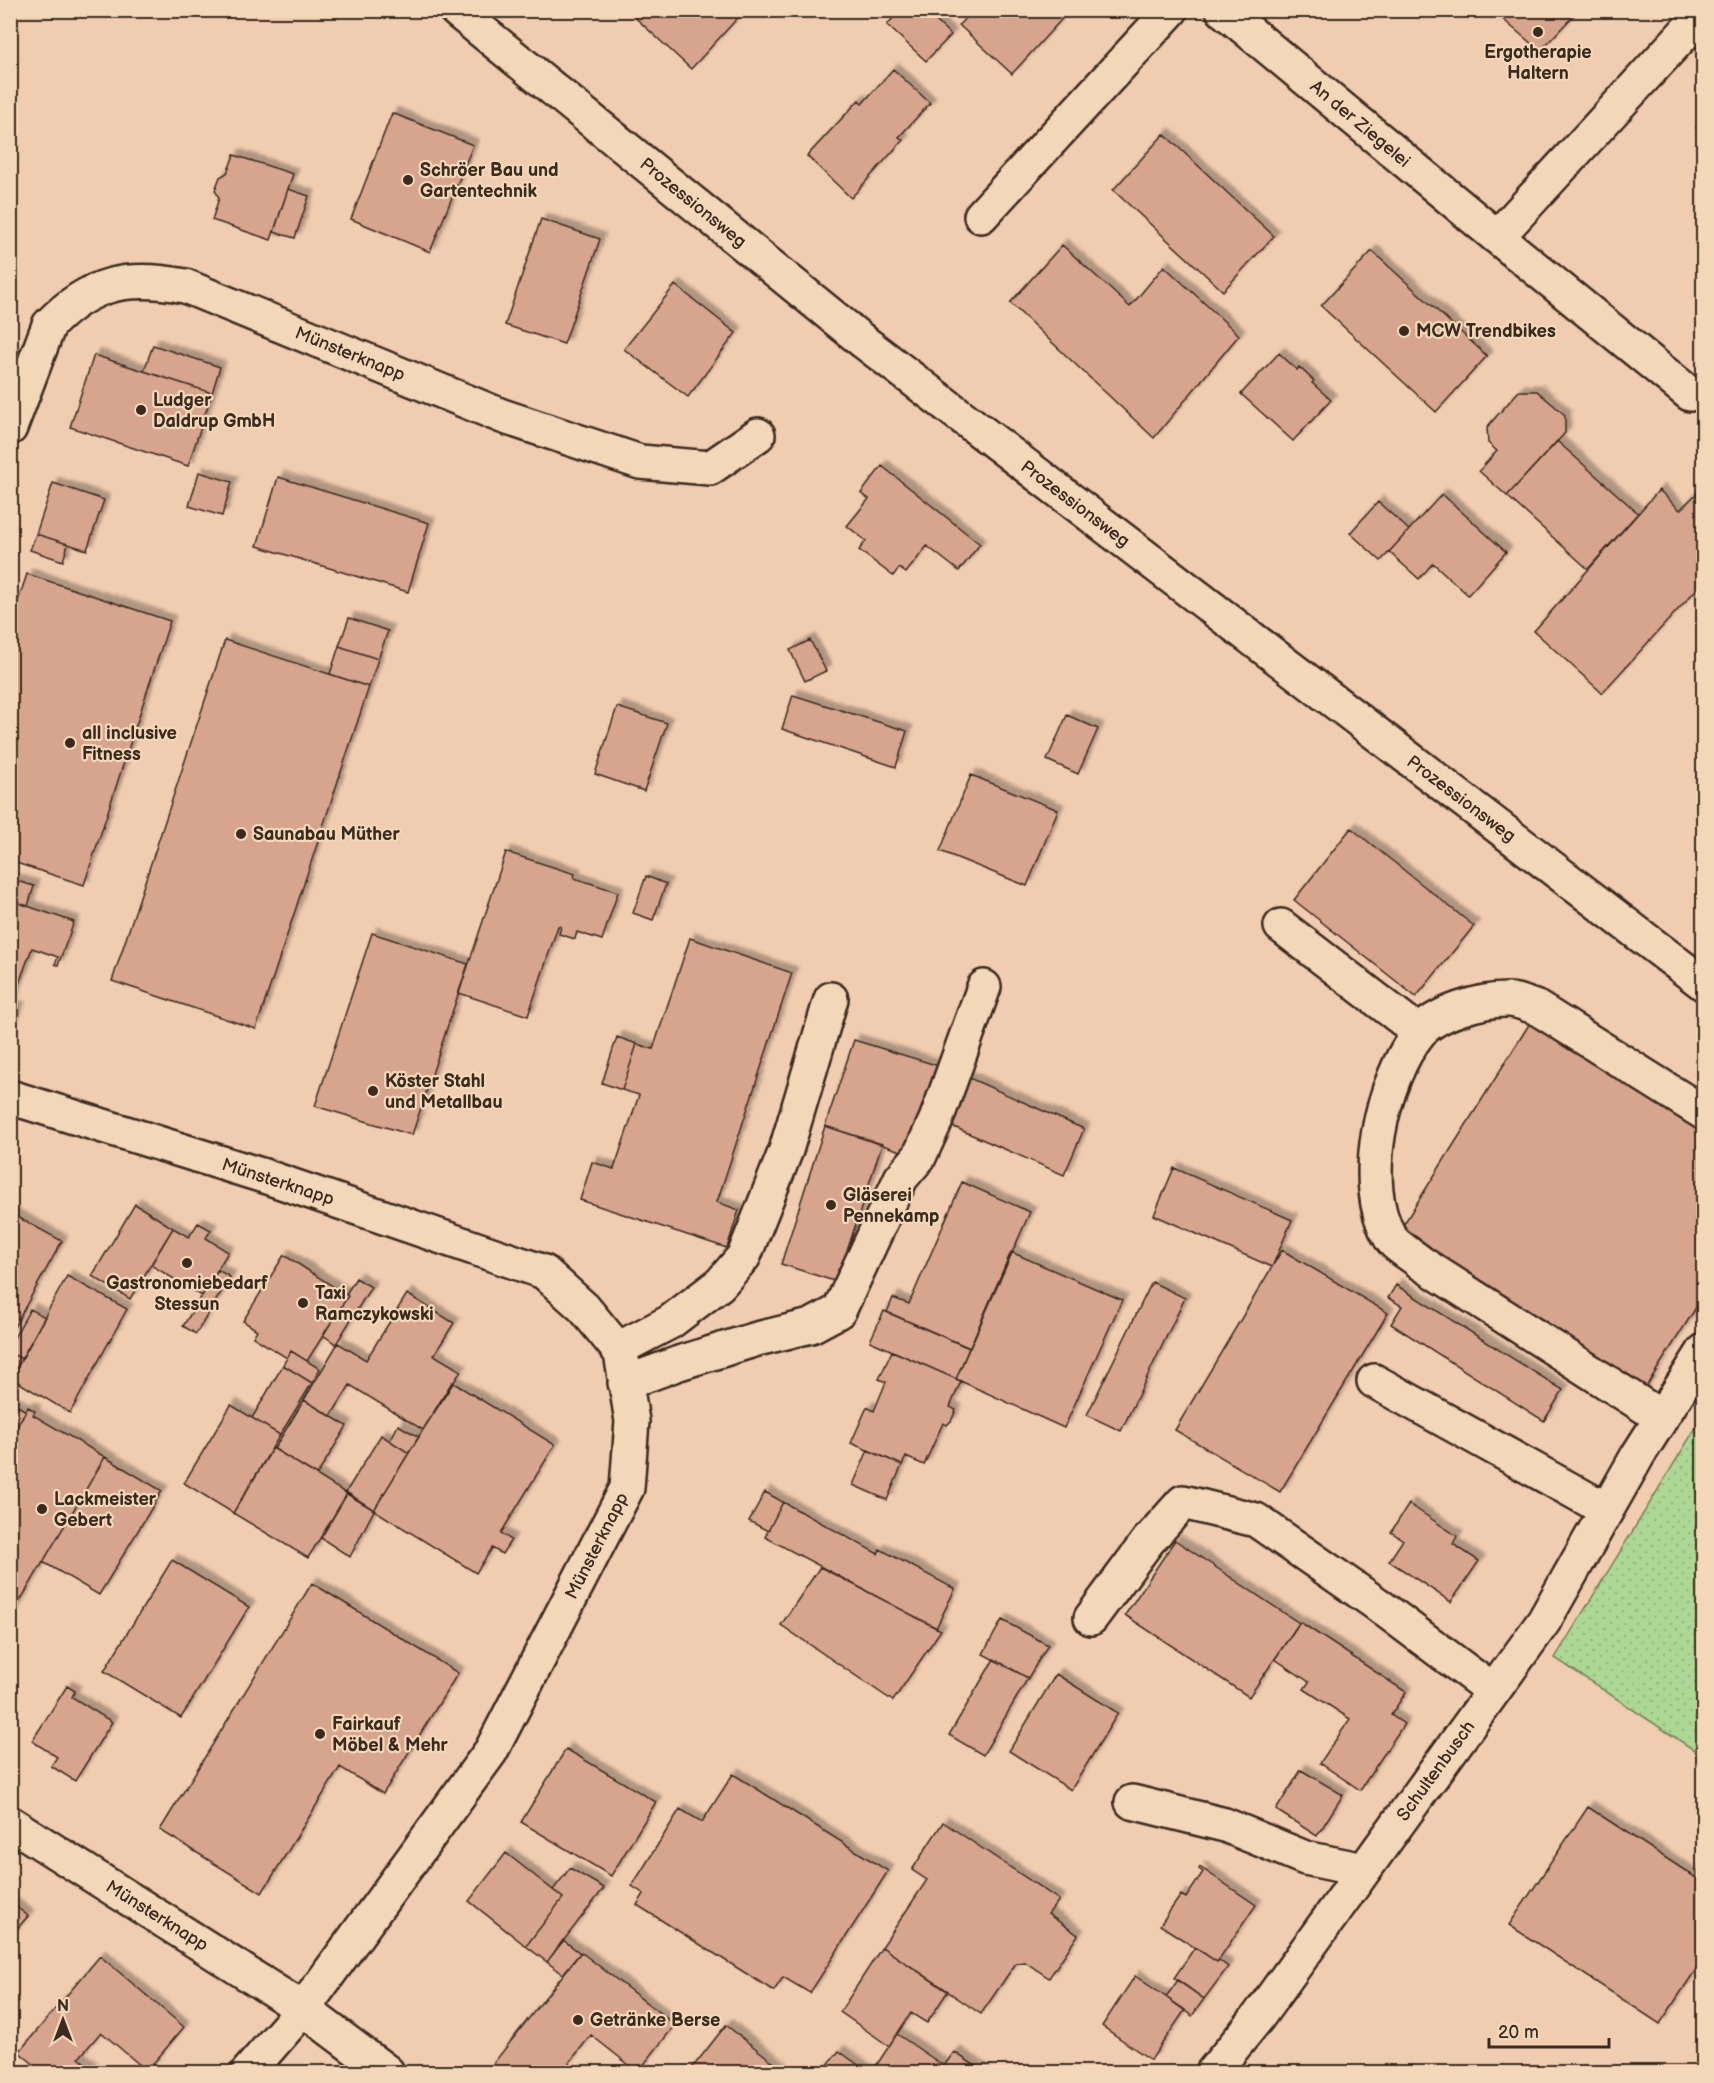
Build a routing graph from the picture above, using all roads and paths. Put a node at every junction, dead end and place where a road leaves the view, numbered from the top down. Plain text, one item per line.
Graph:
1 (456, 10) edge
2 (1171, 10) edge
3 (1223, 10) edge
4 (1704, 12) edge
5 (981, 216) dead end
6 (1497, 237) junction
7 (1690, 394) dead end
8 (10, 428) edge
9 (758, 435) dead end
10 (1281, 926) dead end
11 (1704, 984) edge
12 (984, 987) dead end
13 (831, 999) dead end
14 (1419, 1032) junction
15 (10, 1097) edge
16 (1704, 1113) edge
17 (618, 1349) junction
18 (1704, 1351) edge
19 (1374, 1381) dead end
20 (625, 1383) junction
21 (1661, 1417) junction
22 (1606, 1510) junction
23 (1091, 1618) dead end
24 (1493, 1691) junction
25 (1132, 1802) dead end
26 (10, 1822) edge
27 (1364, 1870) junction
28 (303, 2009) junction
29 (248, 2073) edge
30 (387, 2073) edge
31 (1213, 2073) edge

1 - 11 street, Prozessionsweg
2 - 5 street
3 - 6 street, An der Ziegelei
4 - 6 street
6 - 7 street, An der Ziegelei
8 - 9 street, Münsterknapp
10 - 14 street
12 - 20 street
13 - 17 street
14 - 16 street
14 - 21 street
15 - 17 street, Münsterknapp
17 - 20 street, Münsterknapp
18 - 21 street, Schultenbusch
19 - 22 street
20 - 28 street, Münsterknapp
21 - 22 street, Schultenbusch
22 - 24 street, Schultenbusch
23 - 24 street
24 - 27 street, Schultenbusch
25 - 27 street
26 - 28 street, Münsterknapp
27 - 31 street, Schultenbusch
28 - 29 street, Münsterknapp
28 - 30 street

